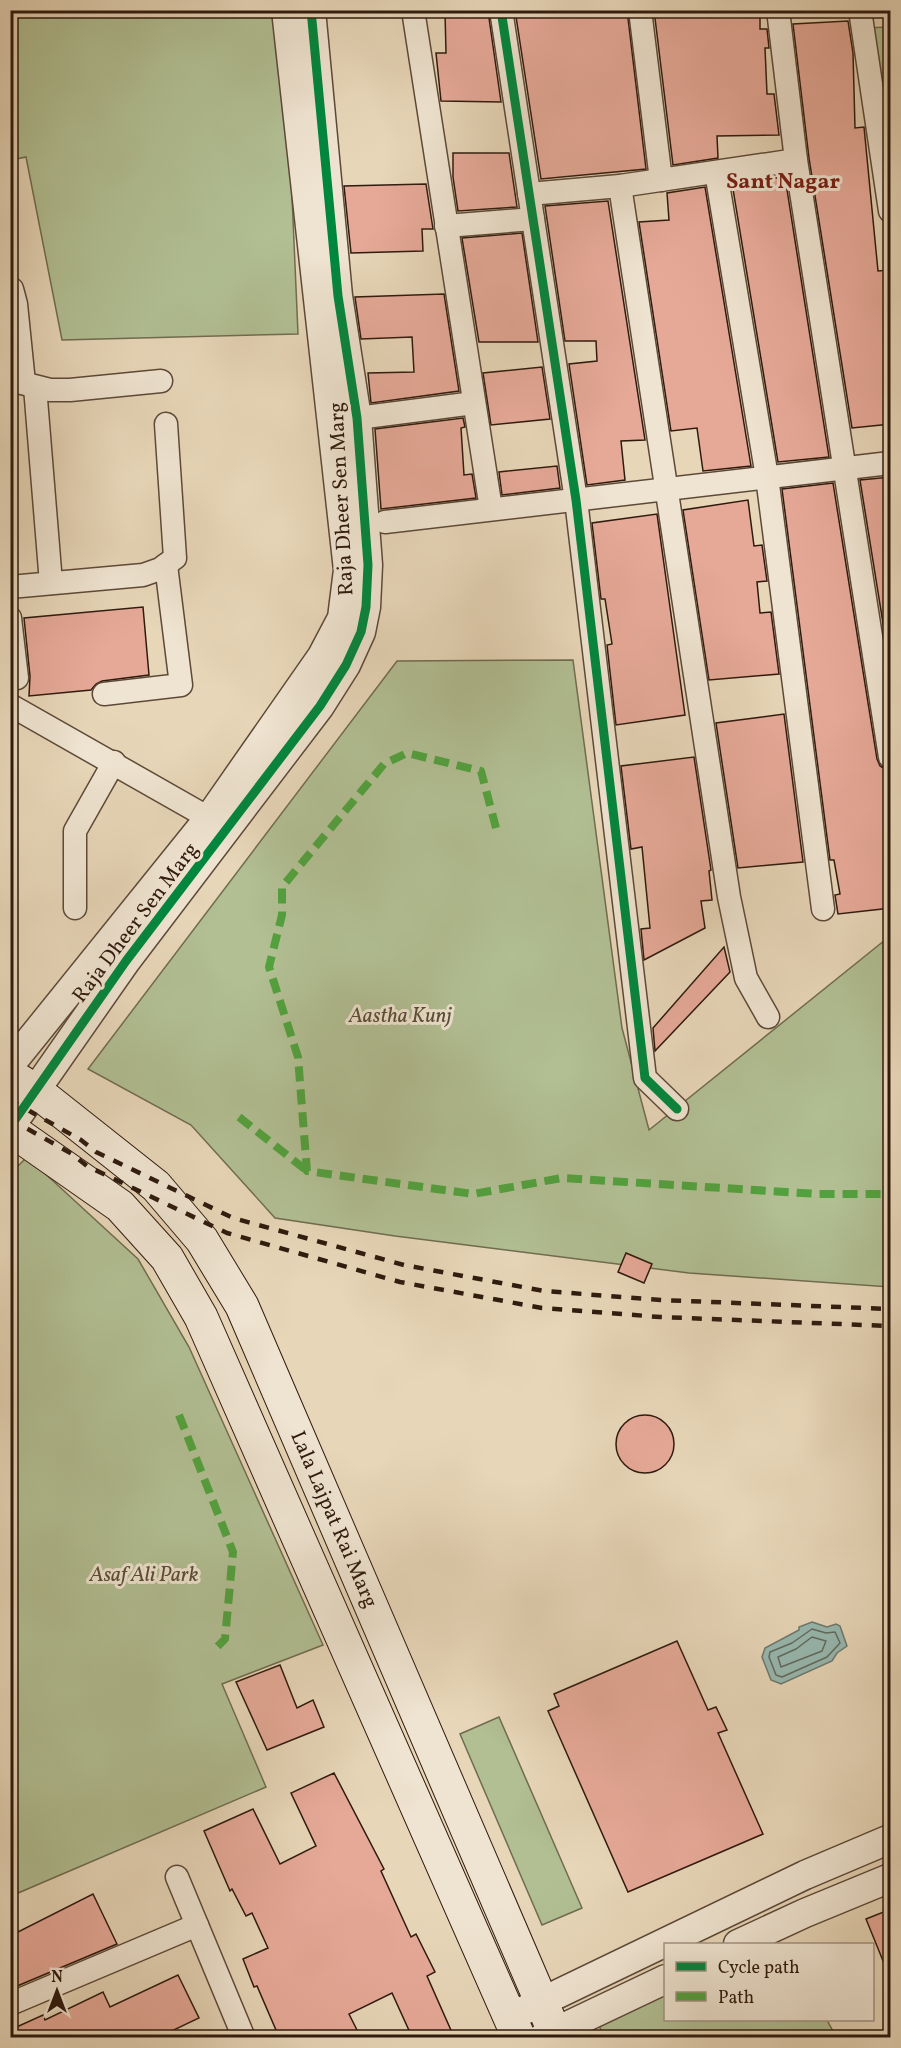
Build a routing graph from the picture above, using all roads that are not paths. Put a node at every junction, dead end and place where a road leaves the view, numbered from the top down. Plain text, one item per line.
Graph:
1 (286, 10) edge
2 (311, 10) edge
3 (413, 10) edge
4 (501, 10) edge
5 (640, 10) edge
6 (778, 10) edge
7 (860, 10) edge
8 (886, 149) edge
9 (796, 160) junction
10 (716, 172) junction
11 (661, 180) junction
12 (620, 186) junction
13 (529, 194) junction
14 (891, 211) edge
15 (533, 219) junction
16 (446, 226) junction
17 (12, 289) dead end
18 (161, 381) dead end
19 (23, 383) edge
20 (474, 404) junction
21 (344, 419) junction
22 (166, 424) dead end
23 (891, 463) edge
24 (845, 468) junction
25 (767, 477) junction
26 (666, 489) junction
27 (576, 500) junction
28 (491, 509) junction
29 (386, 522) dead end
30 (166, 565) junction
31 (51, 584) junction
32 (10, 587) edge
33 (10, 618) edge
34 (17, 678) dead end
35 (104, 694) dead end
36 (10, 705) edge
37 (891, 757) edge
38 (114, 762) junction
39 (219, 824) junction
40 (75, 908) dead end
41 (823, 909) dead end
42 (768, 1017) dead end
43 (10, 1065) edge
44 (23, 1083) edge
45 (677, 1109) dead end
46 (10, 1128) edge
47 (891, 1839) edge
48 (177, 1877) dead end
49 (891, 1878) edge
50 (197, 1925) junction
51 (691, 1943) edge
52 (740, 1943) edge
53 (664, 1959) edge
54 (664, 1980) edge
55 (10, 2004) edge
56 (514, 2027) edge
57 (549, 2028) edge
58 (244, 2037) edge

1 - 21 street, Raja Dheer Sen Marg
2 - 21 street, Raja Dheer Sen Marg
3 - 16 street
4 - 13 street
5 - 11 street
6 - 9 street
7 - 8 street
8 - 14 street
9 - 10 street
9 - 24 street
10 - 11 street
10 - 25 street
11 - 12 street
12 - 13 street
12 - 26 street
13 - 15 street
15 - 16 street
15 - 27 street
16 - 20 street
17 - 19 street
18 - 19 street
19 - 31 street
20 - 21 street
20 - 28 street
21 - 39 street, Raja Dheer Sen Marg
22 - 30 street
23 - 24 street
24 - 25 street
24 - 37 street
25 - 26 street
25 - 41 street
26 - 27 street
26 - 42 street
27 - 28 street
27 - 45 street
28 - 29 street
30 - 31 street
30 - 35 street
31 - 32 street
33 - 34 street
36 - 38 street
38 - 39 street
38 - 40 street
39 - 43 street, Raja Dheer Sen Marg
39 - 44 street, Raja Dheer Sen Marg
44 - 46 street, Raja Dheer Sen Marg
44 - 57 main road, Lala Lajpat Rai Marg
46 - 56 main road, Lala Lajpat Rai Marg
47 - 51 street
48 - 50 street
49 - 52 street
50 - 55 street
50 - 58 street
53 - 57 street
54 - 57 street
56 - 57 street

